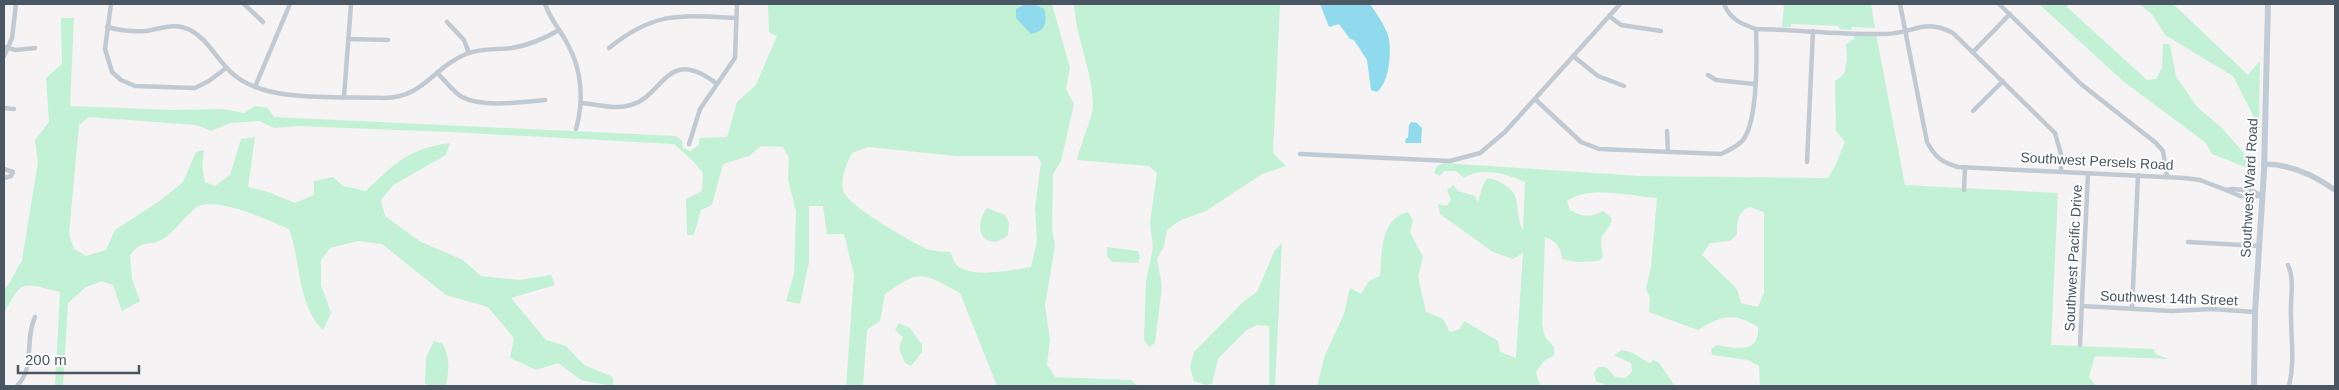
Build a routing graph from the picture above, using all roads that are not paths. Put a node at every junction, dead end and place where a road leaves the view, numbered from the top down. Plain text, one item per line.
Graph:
1 (16, 4) edge
2 (111, 4) edge
3 (244, 4) edge
4 (290, 4) edge
5 (351, 4) edge
6 (544, 4) edge
7 (737, 4) edge
8 (1620, 4) edge
9 (1724, 4) edge
10 (1900, 4) edge
11 (1999, 4) edge
12 (2268, 4) edge
13 (2010, 14) junction
14 (1609, 16) junction
15 (736, 18) junction
16 (263, 22) dead end
17 (447, 22) dead end
18 (107, 26) junction
19 (1756, 29) junction
20 (559, 30) junction
21 (1661, 31) dead end
22 (1812, 31) junction
23 (1905, 31) junction
24 (349, 39) junction
25 (388, 40) dead end
26 (6, 48) edge
27 (35, 48) dead end
28 (609, 48) dead end
29 (1973, 52) junction
30 (469, 53) junction
31 (4, 56) edge
32 (1573, 56) junction
33 (226, 68) junction
34 (437, 72) junction
35 (1708, 75) dead end
36 (2003, 81) junction
37 (717, 84) junction
38 (1754, 84) junction
39 (1624, 86) dead end
40 (255, 87) junction
41 (344, 96) junction
42 (545, 100) dead end
43 (1536, 100) junction
44 (581, 103) junction
45 (4, 108) edge
46 (14, 109) dead end
47 (1973, 111) dead end
48 (576, 128) dead end
49 (1667, 131) dead end
50 (689, 144) dead end
51 (1668, 152) junction
52 (1300, 154) dead end
53 (1807, 162) dead end
54 (2264, 164) junction
55 (1965, 167) junction
56 (4, 169) edge
57 (2061, 172) junction
58 (2088, 173) junction
59 (2138, 175) junction
60 (2167, 177) junction
61 (4, 178) edge
62 (1964, 190) dead end
63 (2335, 190) edge
64 (2262, 196) junction
65 (2188, 242) dead end
66 (2260, 246) junction
67 (2288, 265) dead end
68 (2082, 306) junction
69 (2132, 309) junction
70 (2254, 312) junction
71 (35, 317) dead end
72 (2080, 345) dead end
73 (2253, 374) junction
74 (17, 386) edge
75 (2250, 386) edge
76 (2254, 386) edge
77 (2289, 386) edge

1 - 26 street
2 - 18 street
3 - 16 street
4 - 40 street
5 - 24 street
6 - 20 street
7 - 15 street
8 - 14 street
9 - 19 street
10 - 23 street, Southwest Persels Road
11 - 13 street
12 - 54 main road, Southwest Ward Road
13 - 29 street
13 - 60 street
14 - 21 street
14 - 32 street
15 - 28 street
15 - 37 street
17 - 30 street
18 - 33 street
18 - 33 street
19 - 22 street
19 - 38 street
20 - 30 street
20 - 44 street
22 - 23 street, Southwest Pacific Drive
22 - 53 street
23 - 29 street, Southwest Pacific Drive
23 - 55 street, Southwest Persels Road
24 - 25 street
24 - 41 street
26 - 27 street
26 - 31 street
29 - 36 street, Southwest Pacific Drive
30 - 34 street
32 - 39 street
32 - 43 street
33 - 40 street
34 - 41 street
34 - 42 street
35 - 38 street
36 - 47 street
36 - 57 street, Southwest Pacific Drive
37 - 44 street
37 - 50 street
38 - 51 street
40 - 41 street
43 - 51 street
43 - 52 street
44 - 48 street
45 - 46 street
49 - 51 street
54 - 63 street
54 - 64 main road, Southwest Ward Road
55 - 57 street, Southwest Persels Road
55 - 62 street
56 - 61 street
57 - 58 street, Southwest Persels Road
58 - 59 street, Southwest Persels Road
58 - 68 street, Southwest Pacific Drive
59 - 60 street, Southwest Persels Road
59 - 69 street
60 - 64 street, Southwest Persels Road
64 - 66 main road, Southwest Ward Road
65 - 66 street
66 - 70 main road, Southwest Ward Road
67 - 77 street
68 - 69 street, Southwest 14th Street
68 - 72 street, Southwest Pacific Drive
69 - 70 street, Southwest 14th Street
70 - 73 main road, Southwest Ward Road
71 - 74 street
73 - 75 main road, Southwest Ward Road
73 - 76 main road, Southwest Ward Road

